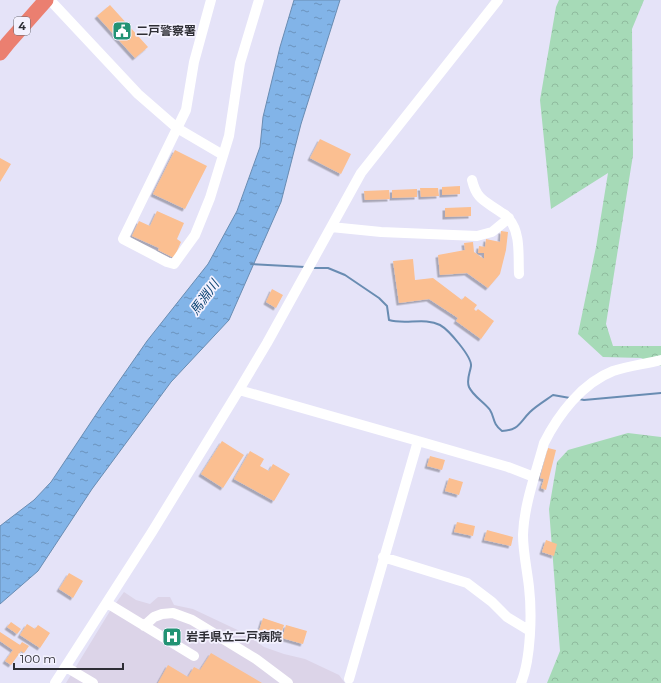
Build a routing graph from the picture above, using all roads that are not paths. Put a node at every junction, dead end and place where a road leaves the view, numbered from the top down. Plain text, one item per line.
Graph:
1 (46, 0) edge
2 (50, 0) edge
3 (211, 0) edge
4 (259, 0) edge
5 (498, 0) edge
6 (0, 53) edge
7 (177, 128) junction
8 (223, 156) junction
9 (472, 180) dead end
10 (509, 218) junction
11 (331, 227) junction
12 (519, 274) dead end
13 (661, 360) edge
14 (239, 390) junction
15 (418, 441) junction
16 (534, 477) junction
17 (383, 557) junction
18 (107, 602) junction
19 (144, 626) junction
20 (530, 631) junction
21 (194, 656) dead end
22 (66, 666) junction
23 (349, 679) dead end
24 (55, 683) edge
25 (93, 683) edge
26 (288, 683) edge
27 (521, 683) edge

1 - 6 highway, 4
2 - 7 street
3 - 7 street
4 - 8 street
5 - 11 street
7 - 8 street
7 - 8 street
9 - 10 street
10 - 11 street
10 - 12 street
11 - 14 street
13 - 16 street
14 - 15 street
14 - 18 street
15 - 16 street
15 - 17 street
16 - 20 street
17 - 20 street
17 - 23 street
18 - 19 street
18 - 22 street
19 - 21 street
19 - 26 street
20 - 27 street
22 - 24 street
22 - 25 street

